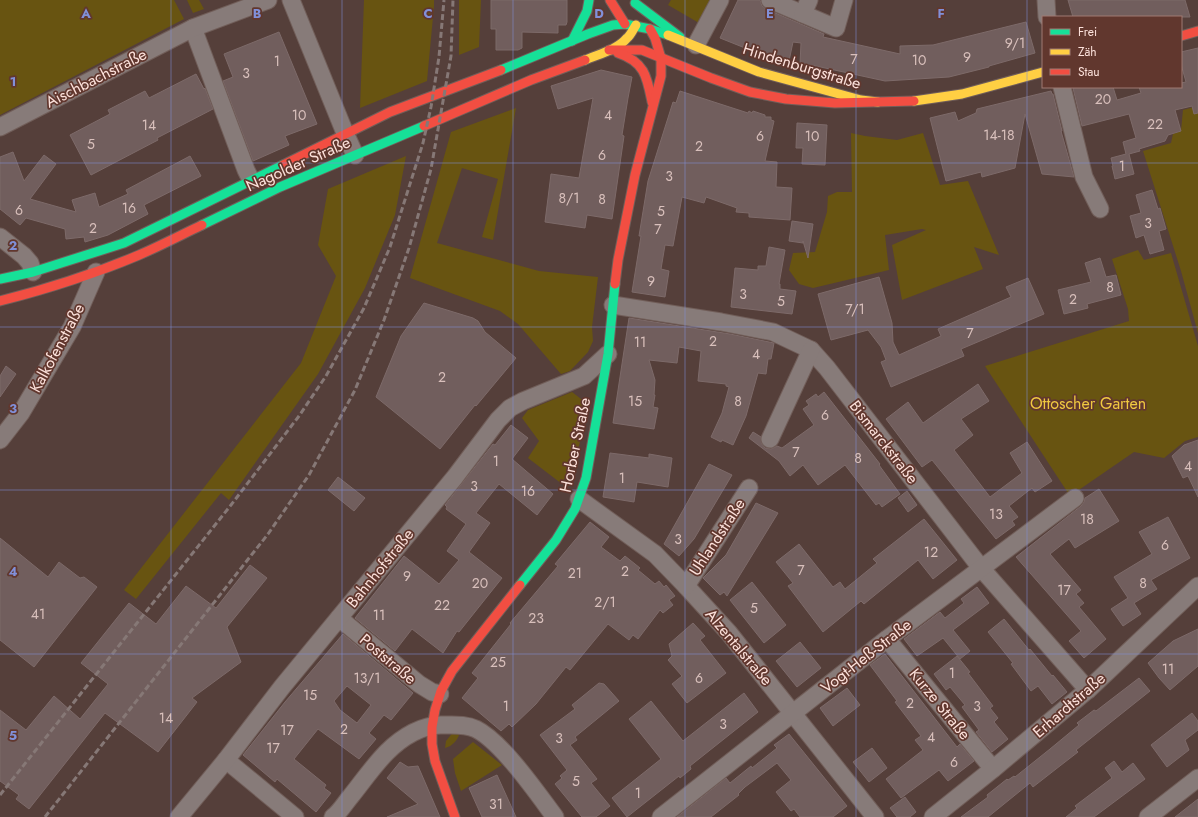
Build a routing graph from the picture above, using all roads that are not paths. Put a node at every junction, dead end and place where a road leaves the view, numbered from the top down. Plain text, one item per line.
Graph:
1 (268, 0) edge
2 (292, 0) edge
3 (589, 0) edge
4 (610, 0) edge
5 (770, 0) edge
6 (844, 0) edge
7 (1046, 0) edge
8 (634, 1) edge
9 (723, 4) edge
10 (806, 7) edge
11 (1047, 16) edge
12 (625, 24) junction
13 (193, 28) junction
14 (633, 29) junction
15 (650, 29) junction
16 (1198, 31) edge
17 (1182, 36) edge
18 (572, 41) junction
19 (691, 43) junction
20 (658, 46) junction
21 (608, 51) junction
22 (646, 55) junction
23 (661, 58) junction
24 (685, 67) junction
25 (1042, 72) edge
26 (1062, 88) edge
27 (878, 102) junction
28 (653, 107) junction
29 (0, 127) edge
30 (345, 133) junction
31 (355, 155) junction
32 (251, 180) junction
33 (1100, 209) dead end
34 (0, 237) edge
35 (33, 272) junction
36 (96, 272) junction
37 (0, 280) edge
38 (0, 301) edge
39 (613, 305) junction
40 (811, 350) junction
41 (608, 354) junction
42 (770, 439) dead end
43 (0, 440) edge
44 (749, 488) dead end
45 (1075, 498) dead end
46 (580, 499) junction
47 (981, 568) junction
48 (686, 586) junction
49 (1198, 586) edge
50 (339, 618) junction
51 (887, 639) junction
52 (1088, 690) junction
53 (440, 694) junction
54 (793, 712) junction
55 (432, 725) junction
56 (226, 760) junction
57 (993, 769) junction
58 (1198, 778) edge
59 (179, 817) edge
60 (295, 817) edge
61 (333, 817) edge
62 (455, 817) edge
63 (555, 817) edge
64 (661, 817) edge
65 (875, 817) edge
66 (933, 817) edge
67 (1148, 817) edge

1 - 13 street, Aischbachstraße
2 - 30 street
3 - 18 main road
4 - 12 main road
5 - 10 street
6 - 10 street
7 - 11 street
8 - 14 main road
8 - 15 main road
8 - 19 main road
9 - 19 street
12 - 14 main road
12 - 18 main road, Nagolder Straße
13 - 29 street, Aischbachstraße
13 - 32 street
14 - 15 main road
14 - 21 main road
14 - 22 main road
15 - 19 main road
15 - 20 main road
16 - 17 main road
18 - 30 main road, Nagolder Straße
19 - 20 main road
19 - 27 main road, Hindenburgstraße
20 - 22 main road
20 - 23 main road
21 - 22 main road
21 - 28 main road
21 - 31 main road, Nagolder Straße
22 - 23 main road, Hindenburgstraße
22 - 28 main road
23 - 24 main road, Hindenburgstraße
23 - 28 main road
24 - 27 main road, Hindenburgstraße
24 - 28 main road
25 - 27 main road, Hindenburgstraße
26 - 33 street
28 - 39 main road, Horber Straße
30 - 31 street
30 - 32 main road, Nagolder Straße
31 - 36 main road, Nagolder Straße
32 - 35 main road, Nagolder Straße
34 - 35 street
35 - 37 main road, Nagolder Straße
36 - 38 main road, Nagolder Straße
36 - 43 street, Kalkofenstraße
39 - 40 street, Bismarckstraße
39 - 41 main road, Horber Straße
40 - 42 street
40 - 47 street, Bismarckstraße
41 - 46 main road, Horber Straße
41 - 50 street, Bahnhofstraße
44 - 48 street, Uhlandstraße
45 - 47 street, Vogt-Heß-Straße
46 - 48 street, Alzentalstraße
46 - 53 main road, Horber Straße
47 - 51 street, Vogt-Heß-Straße
47 - 52 street, Bismarckstraße
48 - 54 street, Alzentalstraße
49 - 52 street, Erhardtstraße
50 - 53 street, Poststraße
50 - 56 street, Bahnhofstraße
51 - 54 street, Vogt-Heß-Straße
51 - 57 street, Kurze Straße
52 - 57 street, Erhardtstraße
53 - 55 main road, Horber Straße
54 - 64 street, Vogt-Heß-Straße
54 - 65 street, Alzentalstraße
55 - 61 street
55 - 62 main road, Horber Straße
55 - 63 street
56 - 59 street, Bahnhofstraße
56 - 60 street
57 - 66 street, Erhardtstraße
58 - 67 street

